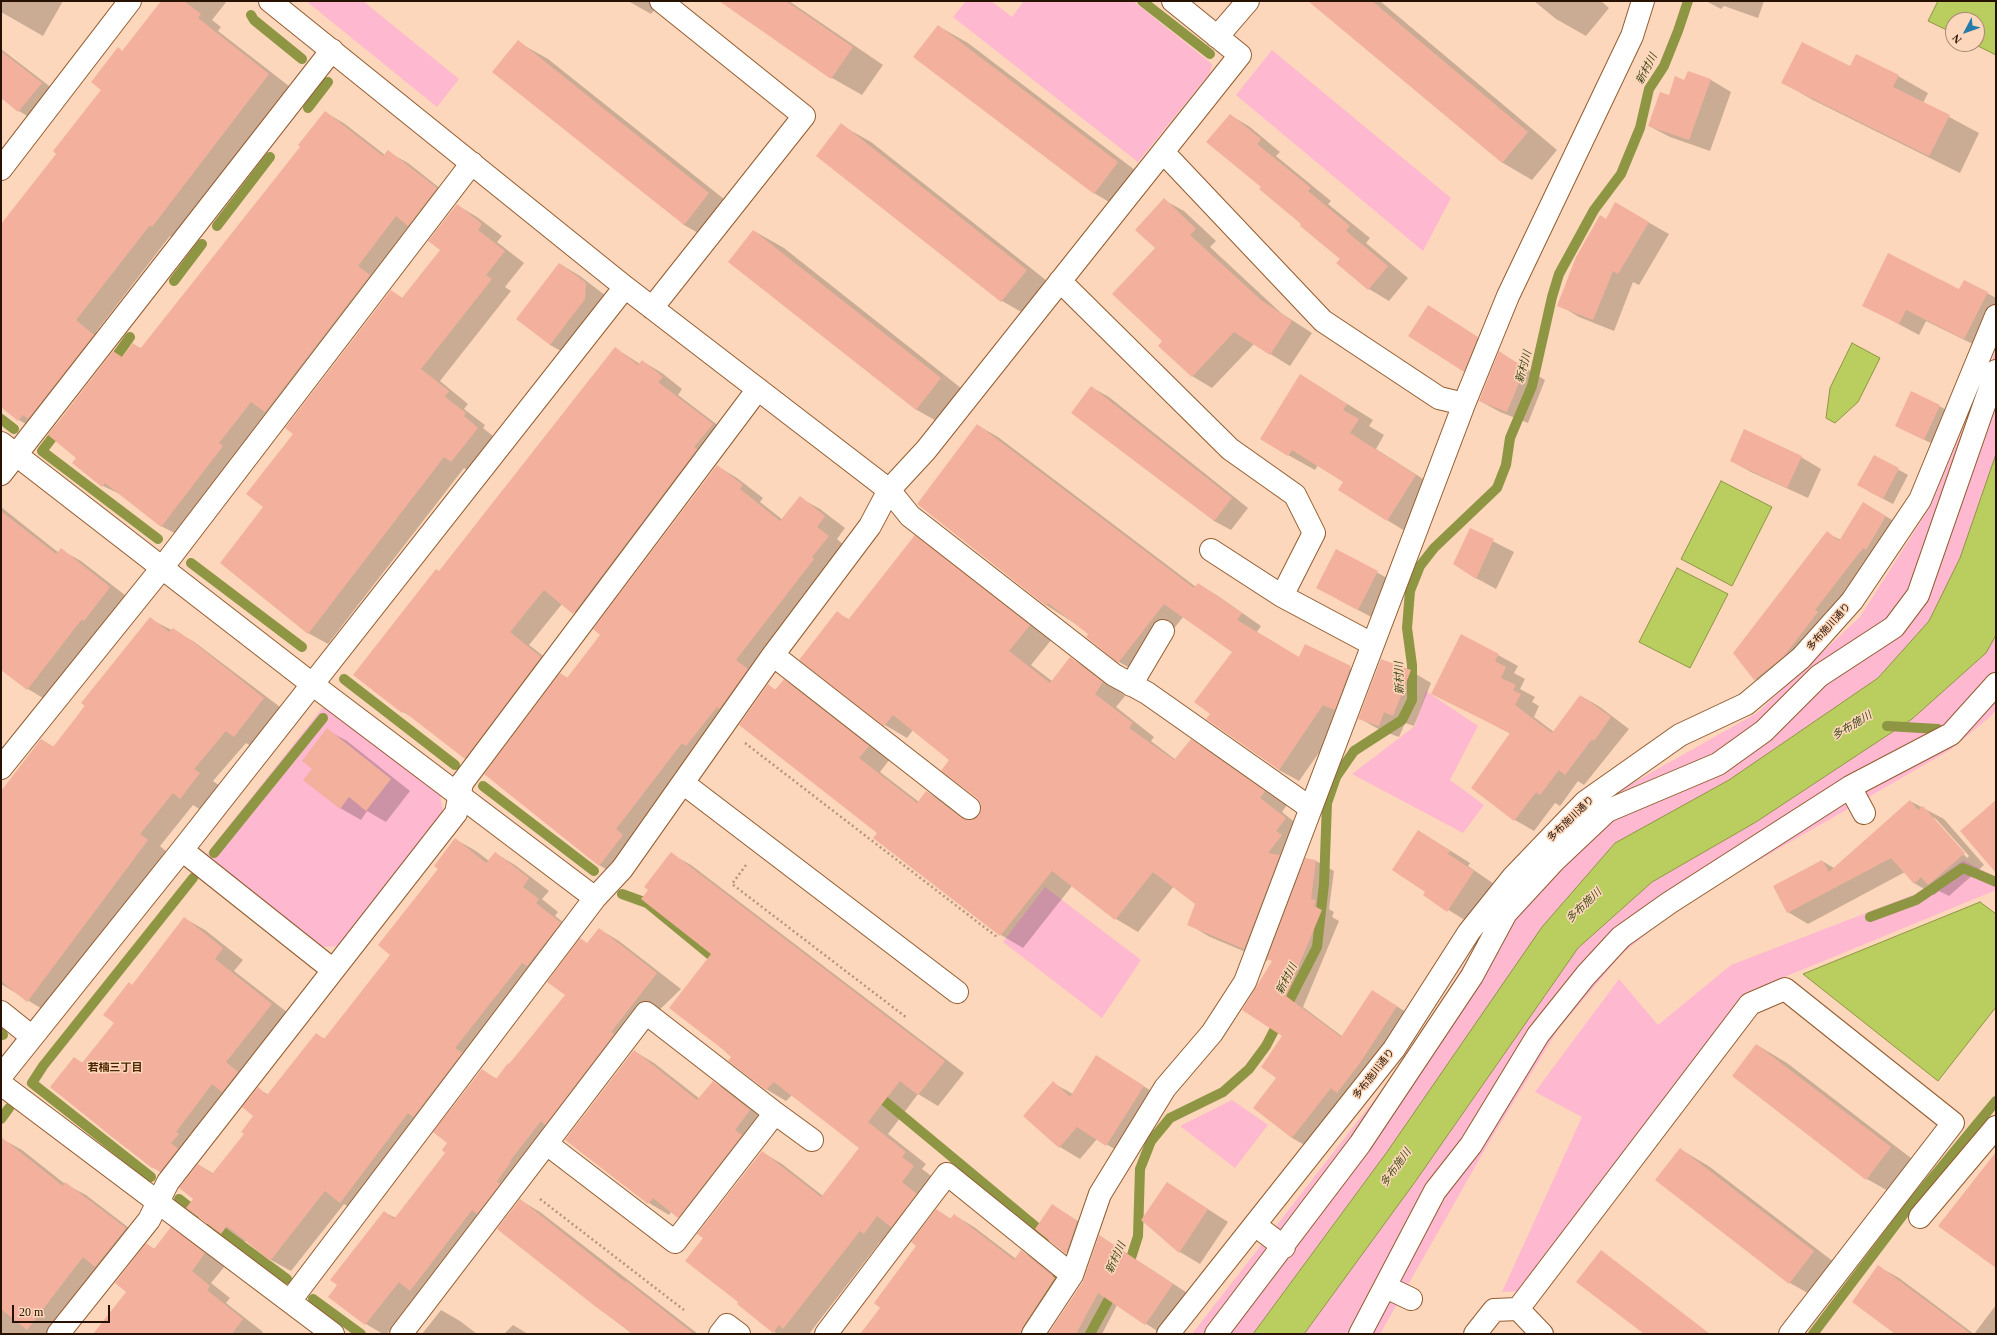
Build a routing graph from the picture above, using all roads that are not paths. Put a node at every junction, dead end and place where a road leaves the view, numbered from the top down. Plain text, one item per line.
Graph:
1 (130, 1) edge
2 (662, 1) edge
3 (1173, 1) edge
4 (1248, 1) edge
5 (1643, 1) edge
6 (272, 2) edge
7 (1217, 36) junction
8 (332, 50) junction
9 (1163, 152) junction
10 (472, 163) junction
11 (1, 169) edge
12 (1060, 281) junction
13 (625, 287) junction
14 (652, 308) junction
15 (1996, 316) edge
16 (1996, 371) edge
17 (758, 389) junction
18 (1464, 404) junction
19 (8, 449) edge
20 (1, 474) edge
21 (889, 490) junction
22 (1211, 550) dead end
23 (162, 568) junction
24 (1282, 596) junction
25 (1163, 631) dead end
26 (1372, 644) junction
27 (773, 655) junction
28 (312, 684) junction
29 (1131, 684) junction
30 (1996, 684) edge
31 (1, 768) edge
32 (683, 783) junction
33 (1850, 787) junction
34 (459, 796) junction
35 (1309, 807) junction
36 (969, 808) dead end
37 (1864, 813) dead end
38 (182, 850) junction
39 (595, 898) junction
40 (332, 970) junction
41 (957, 992) dead end
42 (1, 1012) edge
43 (31, 1036) junction
44 (1, 1076) edge
45 (1, 1084) edge
46 (775, 1113) junction
47 (1996, 1127) edge
48 (812, 1140) dead end
49 (547, 1144) junction
50 (159, 1202) junction
51 (1920, 1217) dead end
52 (1255, 1225) junction
53 (1284, 1247) junction
54 (1072, 1275) junction
55 (1386, 1287) junction
56 (1411, 1299) dead end
57 (290, 1301) junction
58 (1518, 1309) junction
59 (58, 1334) edge
60 (333, 1334) edge
61 (401, 1334) edge
62 (720, 1334) edge
63 (739, 1334) edge
64 (826, 1334) edge
65 (1033, 1334) edge
66 (1168, 1334) edge
67 (1216, 1334) edge
68 (1360, 1334) edge
69 (1475, 1334) edge
70 (1542, 1334) edge
71 (1790, 1334) edge

1 - 11 street
2 - 14 street
3 - 7 street
4 - 7 street
5 - 18 street
6 - 8 street
7 - 9 street
8 - 10 street
8 - 19 street
9 - 12 street
9 - 18 street
10 - 13 street
10 - 23 street
12 - 21 street
12 - 24 street
13 - 14 street
13 - 28 street
14 - 17 street
15 - 52 street, 多布施川通り
16 - 53 street
17 - 21 street
17 - 34 street
18 - 26 street
19 - 20 street
19 - 23 street
21 - 27 street
21 - 29 street
22 - 24 street
23 - 28 street
23 - 31 street
24 - 26 street
25 - 29 street
26 - 35 street
27 - 32 street
27 - 36 street
28 - 34 street
28 - 38 street
29 - 35 street
30 - 33 street
32 - 39 street
32 - 41 street
33 - 37 street
33 - 55 street
34 - 39 street
34 - 40 street
35 - 54 street
38 - 40 street
38 - 43 street
39 - 57 street
40 - 50 street
42 - 43 street
43 - 44 street
45 - 50 street
46 - 48 street
46 - 49 street
46 - 49 street
47 - 51 street
49 - 61 street
50 - 57 street
50 - 59 street
52 - 53 street
52 - 66 street, 多布施川通り
53 - 67 street
54 - 64 street
54 - 65 street
55 - 56 street
55 - 68 street
57 - 60 street
58 - 69 street
58 - 70 street
58 - 71 street
62 - 63 street

